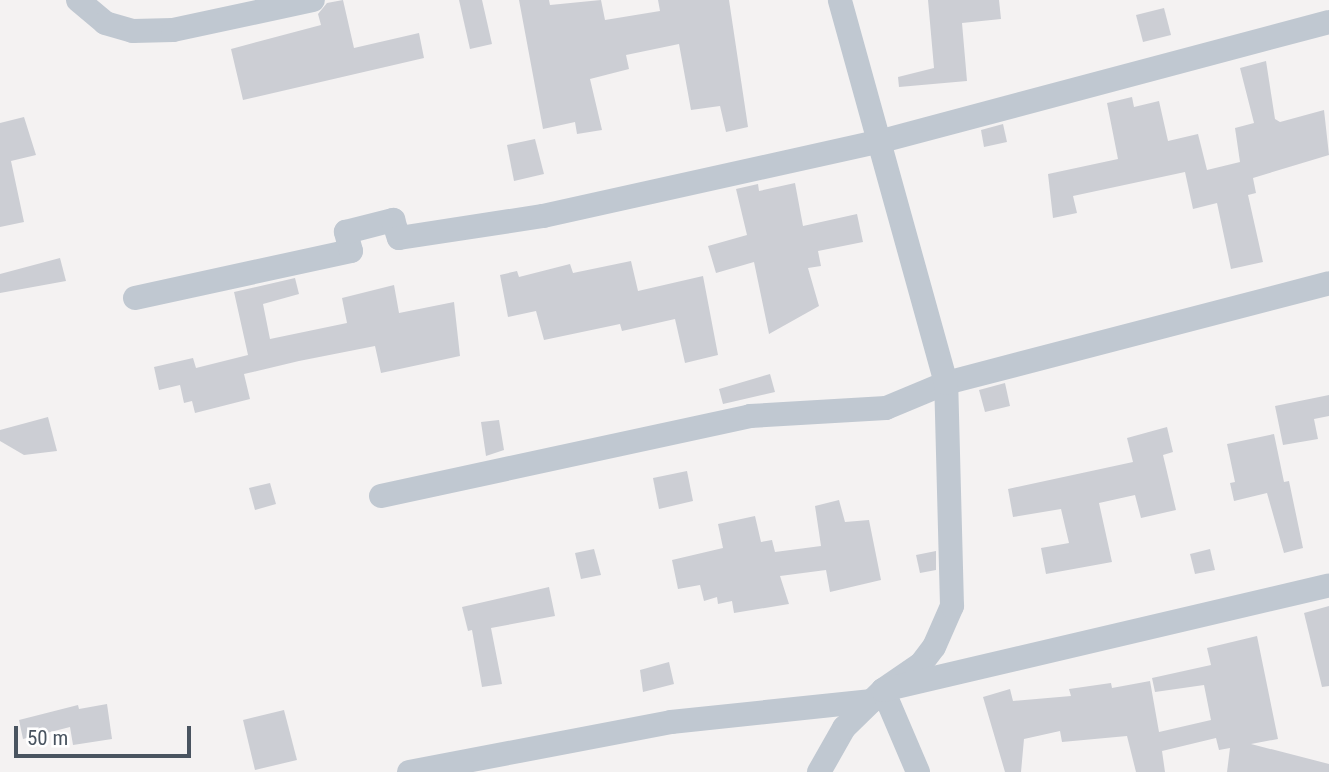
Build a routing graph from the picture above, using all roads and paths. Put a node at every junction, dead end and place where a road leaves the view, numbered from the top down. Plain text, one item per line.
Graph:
1 (78, 0) edge
2 (313, 0) edge
3 (839, 0) edge
4 (1329, 22) edge
5 (878, 142) junction
6 (1329, 283) edge
7 (135, 298) dead end
8 (946, 383) junction
9 (381, 496) dead end
10 (1329, 584) edge
11 (877, 696) junction
12 (409, 772) edge
13 (819, 772) edge
14 (918, 772) edge

1 - 2 street
3 - 5 street
4 - 5 street
5 - 7 street
5 - 8 street
6 - 8 street
8 - 9 street
8 - 11 street
10 - 11 street
11 - 12 street
11 - 13 street
11 - 14 street

